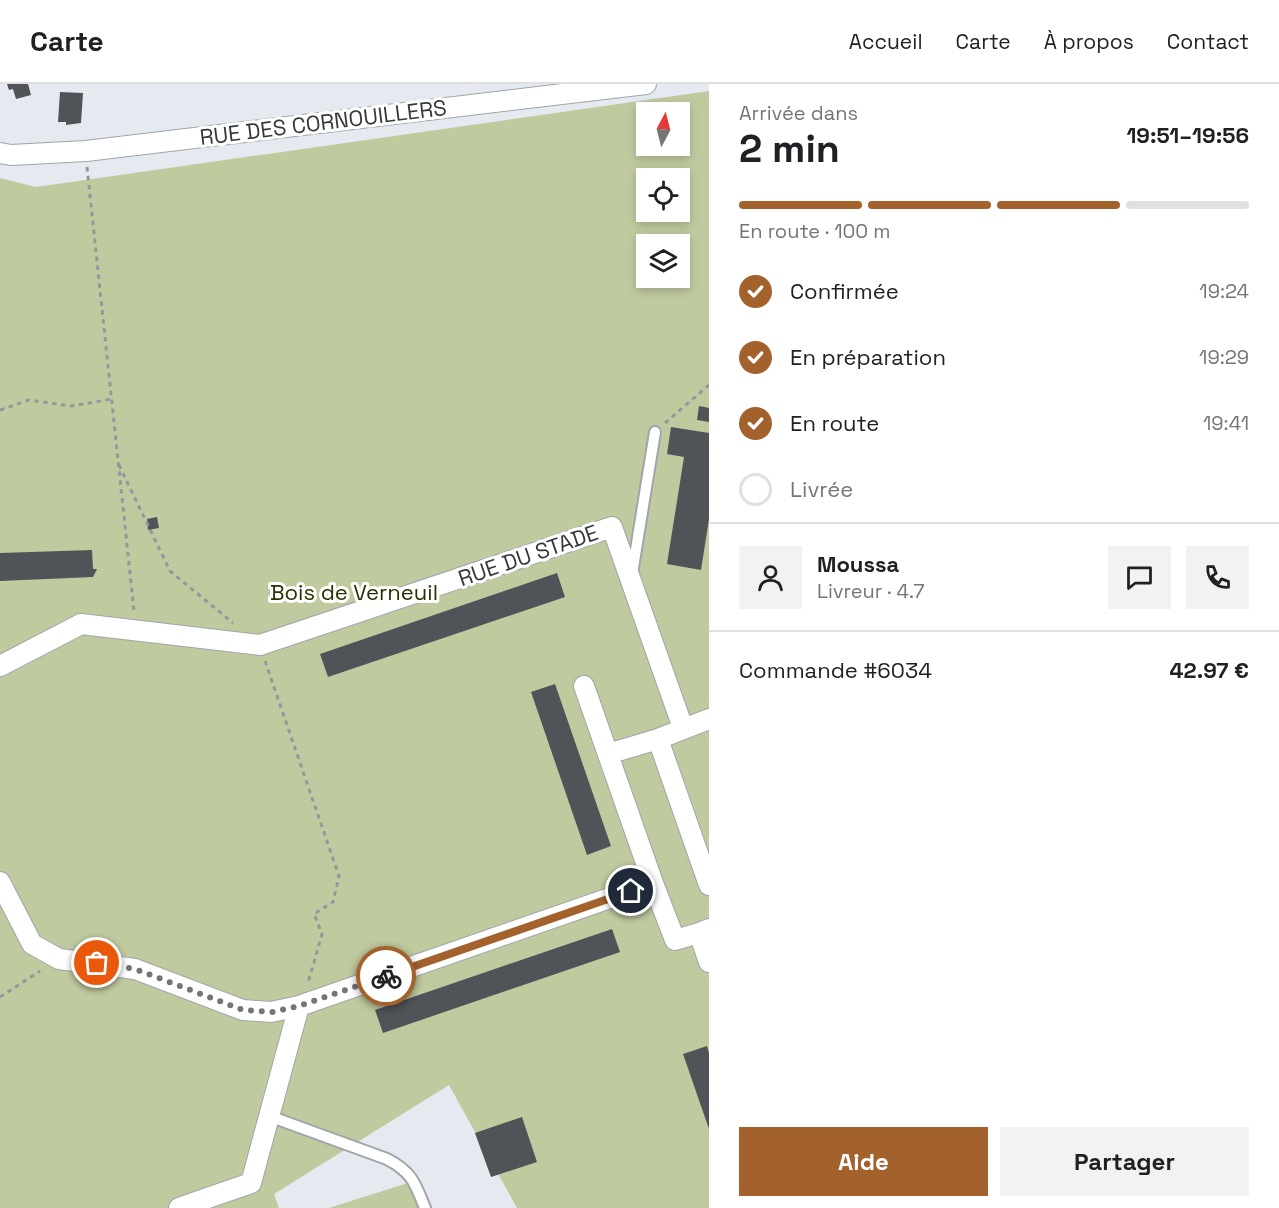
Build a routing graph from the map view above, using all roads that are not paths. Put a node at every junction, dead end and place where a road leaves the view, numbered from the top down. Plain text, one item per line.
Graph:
1 (646, 84) edge
2 (0, 153) edge
3 (655, 432) road end
4 (631, 580) junction
5 (0, 666) edge
6 (584, 686) dead end
7 (709, 719) edge
8 (683, 728) junction
9 (658, 739) junction
10 (608, 754) junction
11 (0, 882) edge
12 (653, 883) junction
13 (709, 885) edge
14 (704, 931) edge
15 (709, 962) edge
16 (301, 1005) junction
17 (269, 1116) junction
18 (179, 1208) edge
19 (425, 1208) edge

1 - 2 street, RUE DES CORNOUILLERS
3 - 4 lane
4 - 5 street, RUE DU STADE
4 - 8 street, RUE DU STADE
6 - 10 street
7 - 8 street
8 - 9 street
9 - 10 street
9 - 13 street
10 - 12 street
11 - 16 street
12 - 14 street
12 - 16 street
14 - 15 street
16 - 17 street
17 - 18 street
17 - 19 lane

